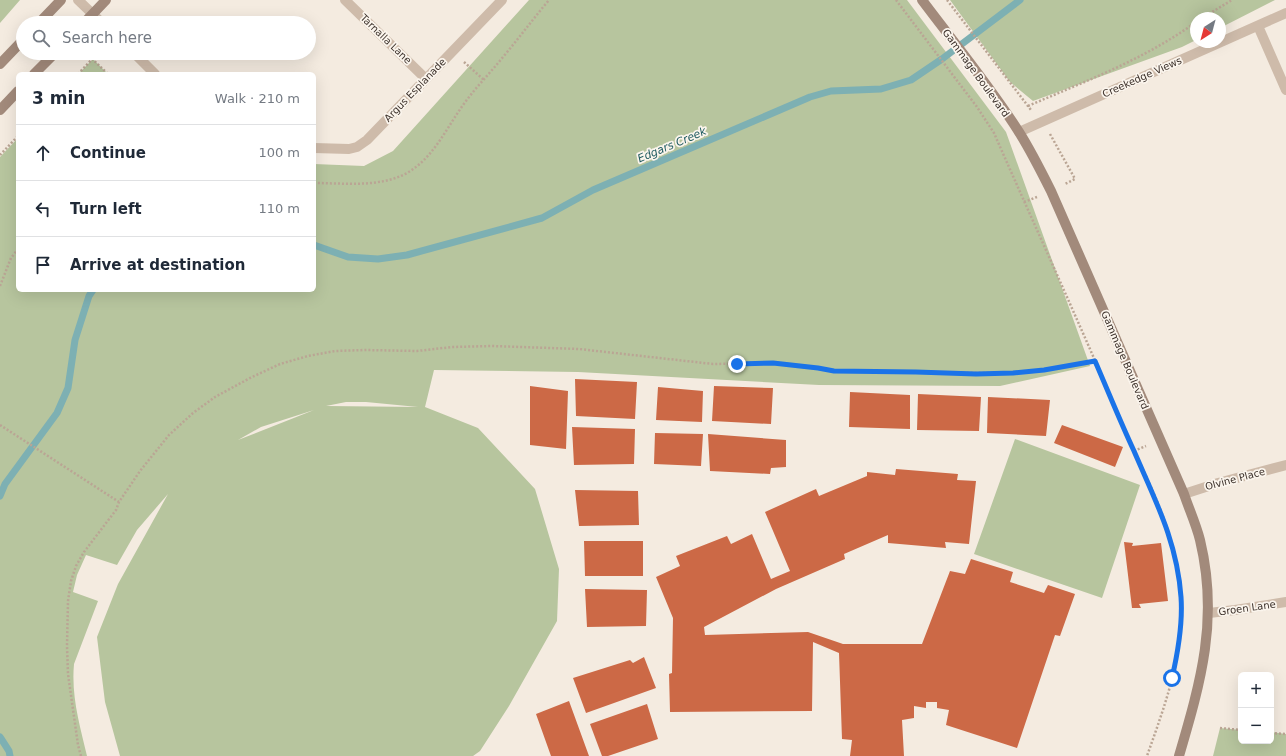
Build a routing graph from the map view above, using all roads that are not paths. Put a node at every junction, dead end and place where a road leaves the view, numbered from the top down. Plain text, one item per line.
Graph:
1 (61, 0) edge
2 (78, 0) edge
3 (106, 0) edge
4 (345, 0) edge
5 (502, 0) edge
6 (922, 0) edge
7 (1286, 13) edge
8 (93, 14) joint
9 (46, 16) edge
10 (1258, 26) junction
11 (16, 47) edge
12 (48, 60) edge
13 (141, 60) edge
14 (0, 64) edge
15 (36, 72) edge
16 (153, 72) edge
17 (426, 79) junction
18 (1286, 90) edge
19 (16, 93) edge
20 (0, 110) edge
21 (1019, 132) junction
22 (316, 148) edge
23 (1286, 465) edge
24 (1184, 494) junction
25 (1286, 602) edge
26 (1209, 613) junction
27 (1179, 756) edge

1 - 9 street
2 - 8 street
3 - 8 street
4 - 17 street, Tarnalla Lane
5 - 17 street, Argus Esplanade
6 - 21 street, Gammage Boulevard
7 - 10 street, Creekedge Views
10 - 18 street
10 - 21 street, Creekedge Views
11 - 14 street
12 - 15 street
13 - 16 street
17 - 22 street, Argus Esplanade
19 - 20 street
21 - 24 street, Gammage Boulevard
23 - 24 street, Olvine Place
24 - 26 street, Gammage Boulevard
25 - 26 street, Groen Lane
26 - 27 street, Gammage Boulevard

